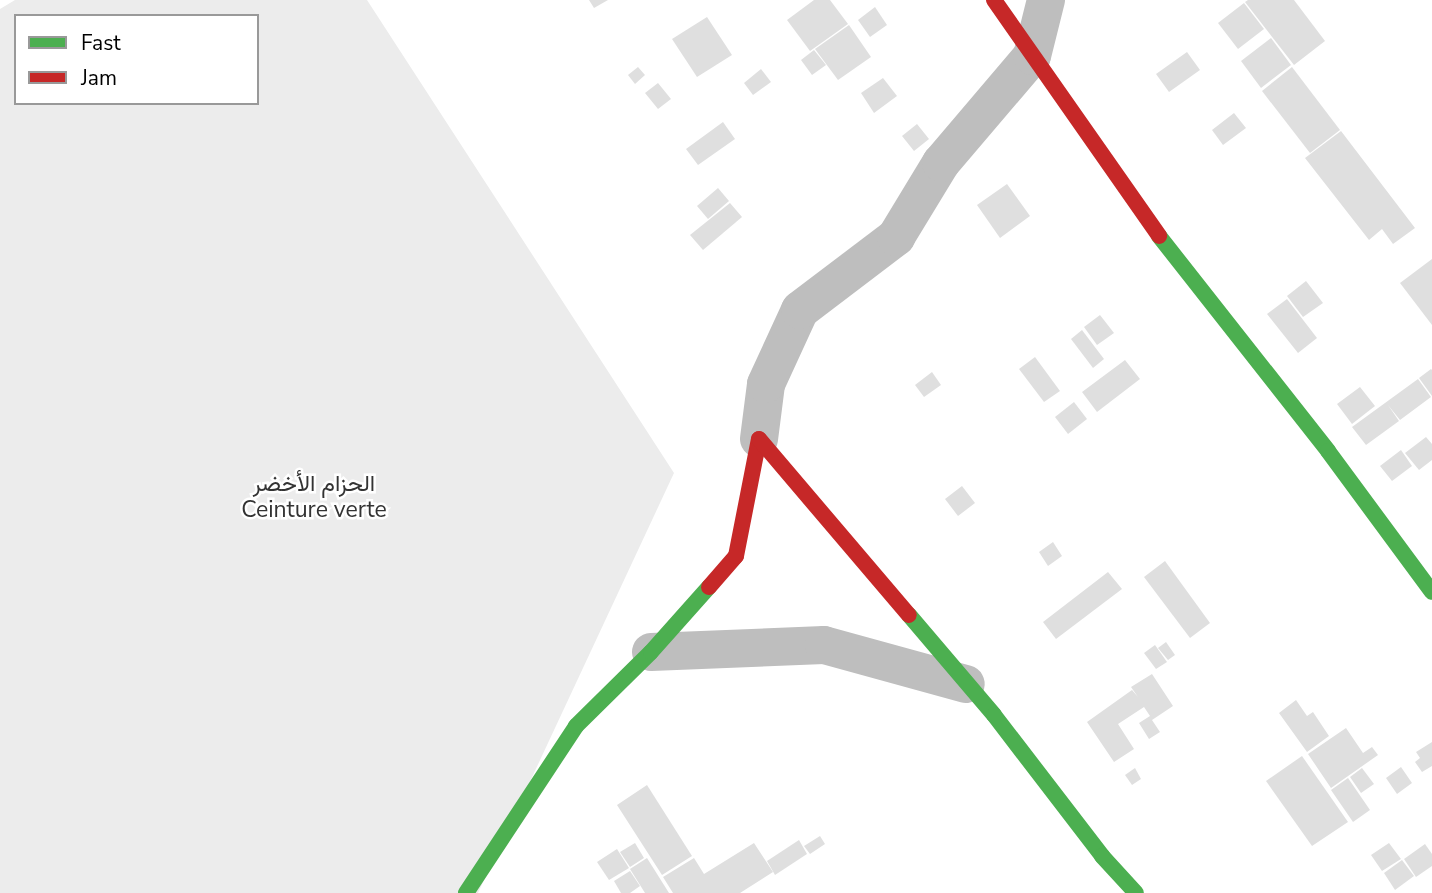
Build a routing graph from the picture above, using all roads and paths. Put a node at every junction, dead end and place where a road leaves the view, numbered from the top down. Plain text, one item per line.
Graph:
1 (994, 0) edge
2 (1046, 0) edge
3 (1032, 56) junction
4 (759, 439) junction
5 (1432, 592) edge
6 (651, 652) junction
7 (966, 684) junction
8 (466, 893) edge
9 (1136, 893) edge

1 - 3 street
2 - 3 street
3 - 4 street
3 - 5 street
4 - 6 street
4 - 7 street
6 - 7 street
6 - 8 street
7 - 9 street

